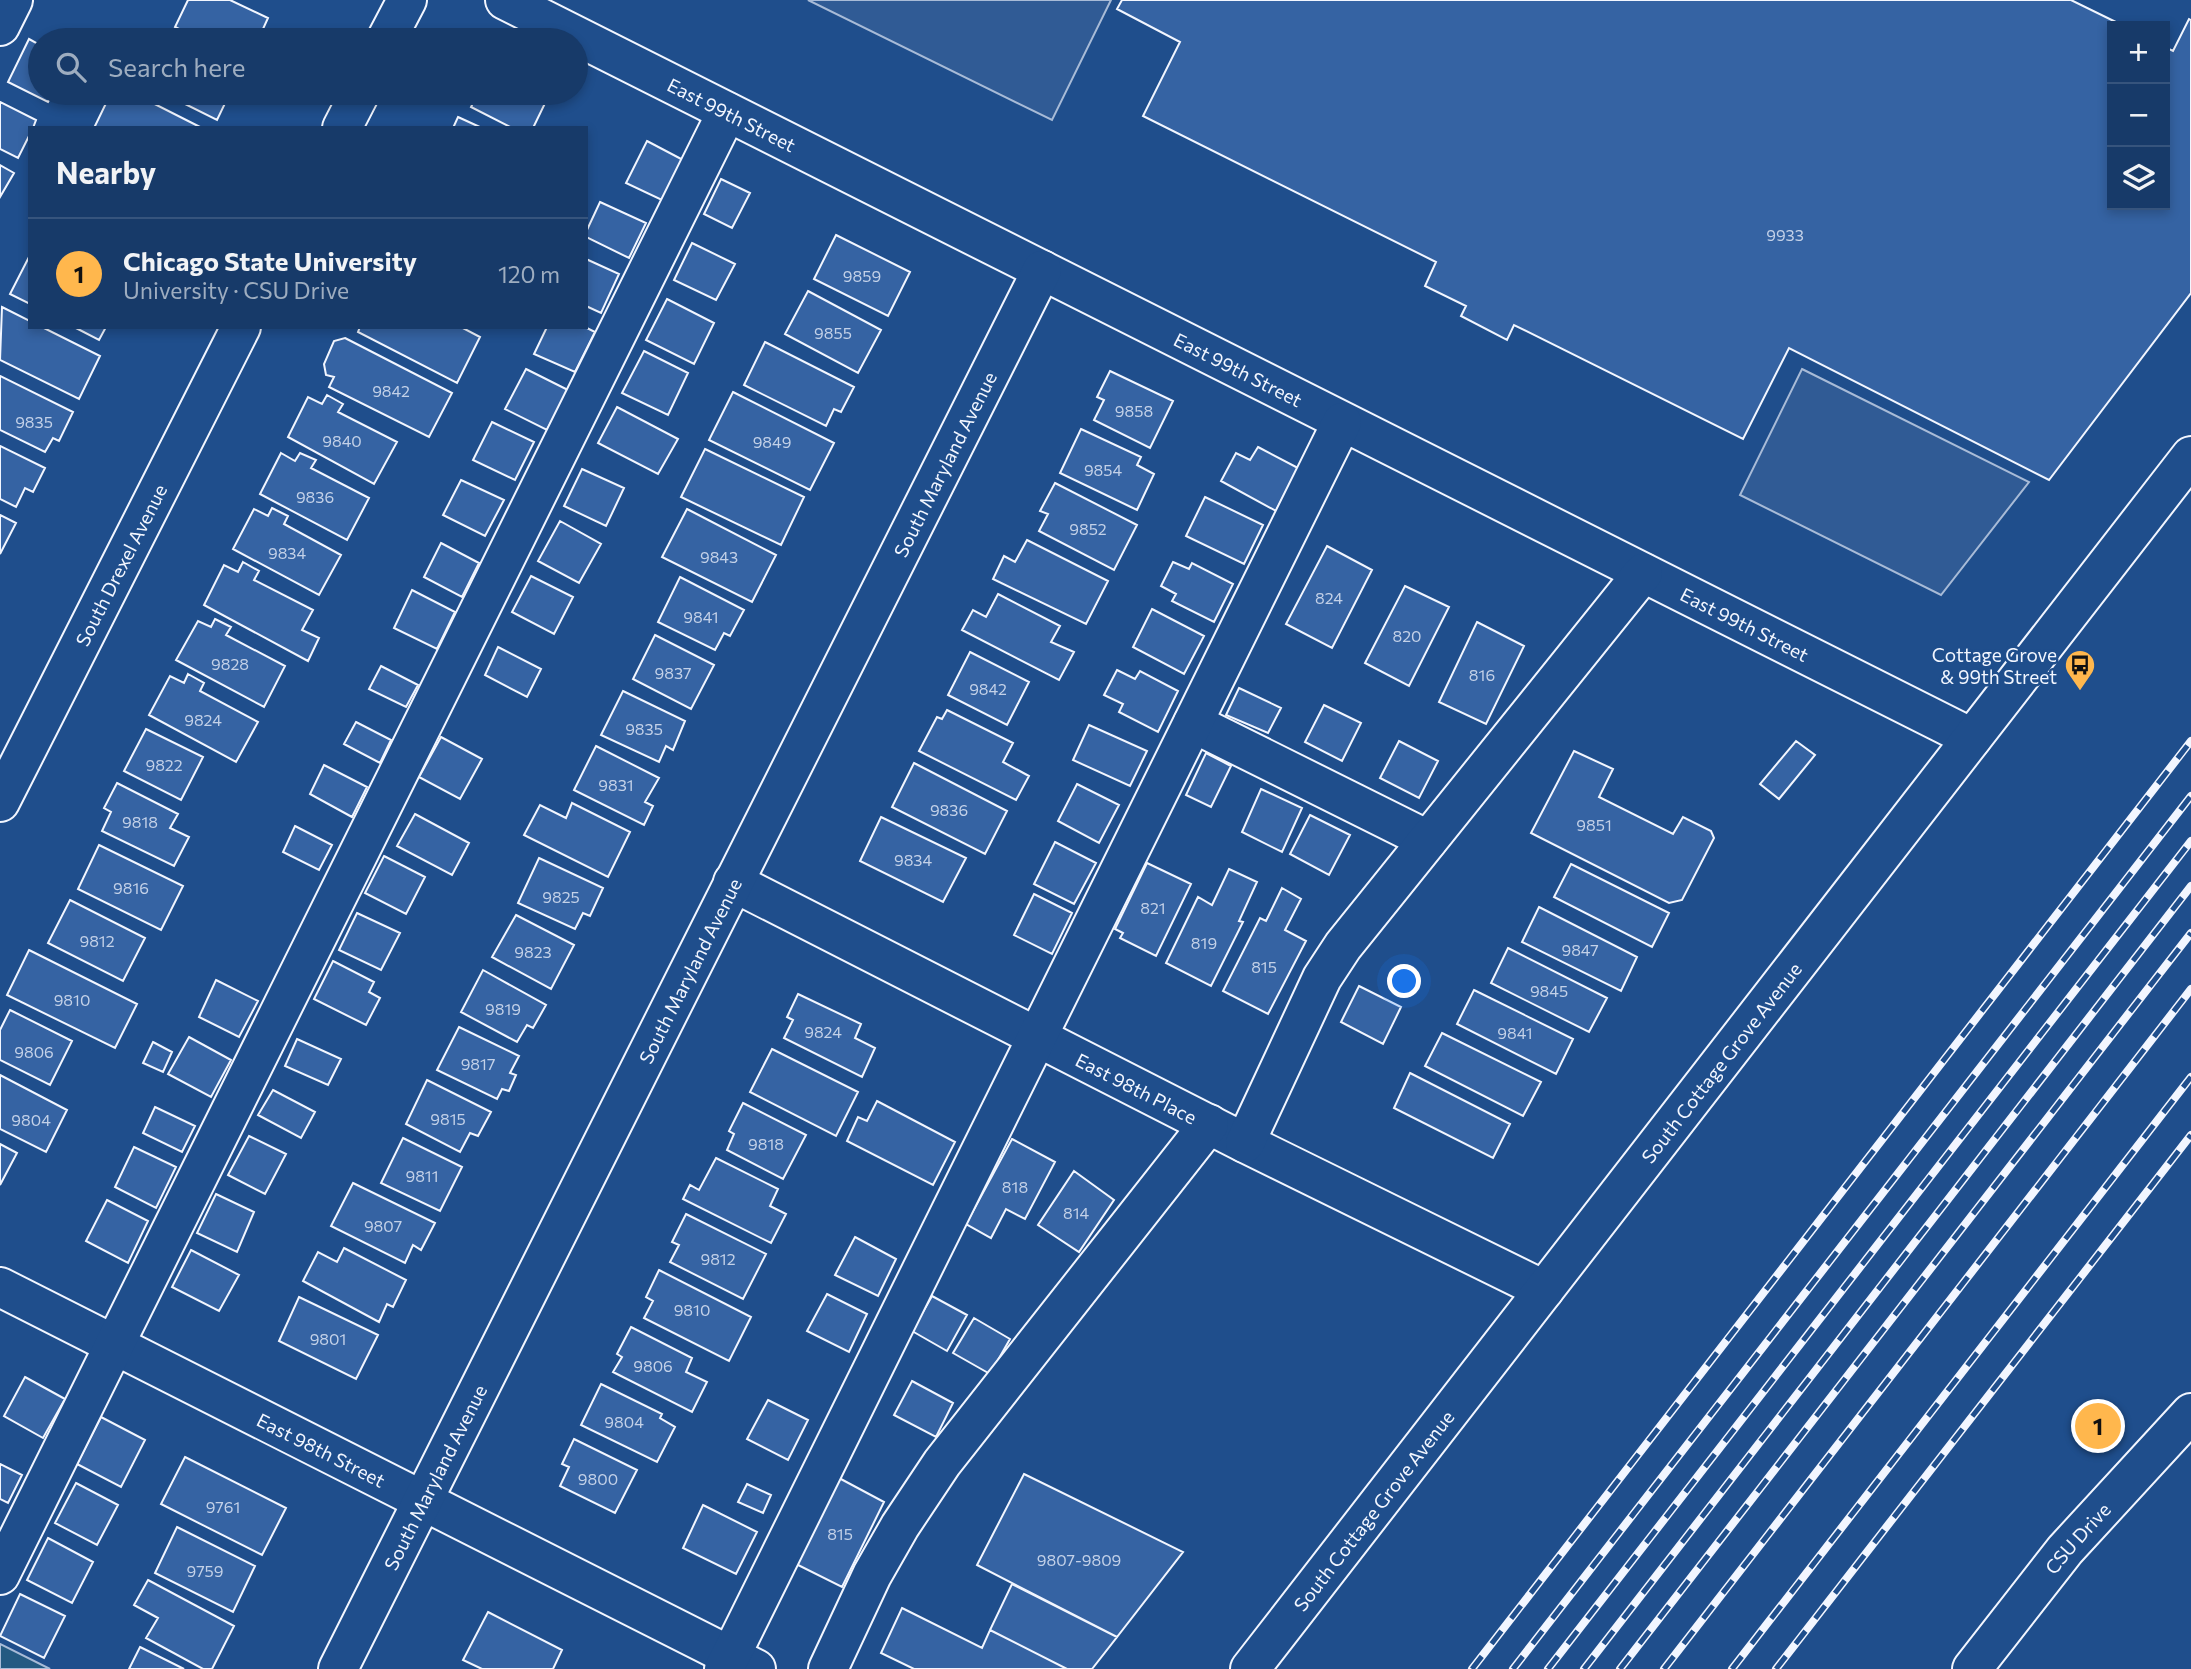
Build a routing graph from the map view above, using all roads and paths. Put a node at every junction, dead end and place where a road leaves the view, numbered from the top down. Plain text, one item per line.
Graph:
1 (13, 0) edge
2 (407, 0) edge
3 (505, 0) edge
4 (0, 26) edge
5 (392, 28) edge
6 (560, 28) edge
7 (588, 42) edge
8 (354, 105) edge
9 (727, 112) junction
10 (343, 126) edge
11 (1042, 270) junction
12 (240, 329) edge
13 (1342, 422) junction
14 (2191, 456) edge
15 (1643, 573) junction
16 (1193, 723) junction
17 (1972, 738) junction
18 (0, 802) edge
19 (1428, 841) junction
20 (733, 882) junction
21 (1037, 1037) junction
22 (1209, 1124) junction
23 (1245, 1143) junction
24 (0, 1287) edge
25 (1544, 1290) junction
26 (114, 1345) junction
27 (2191, 1413) edge
28 (422, 1500) junction
29 (0, 1575) edge
30 (737, 1665) edge
31 (338, 1669) edge
32 (828, 1669) edge
33 (1250, 1669) edge
34 (1972, 1669) edge

1 - 4 street
2 - 5 street
3 - 6 street, East 99th Street
7 - 9 street, East 99th Street
8 - 10 street
9 - 11 street, East 99th Street
9 - 26 street
11 - 13 street, East 99th Street
11 - 20 street, South Maryland Avenue
12 - 18 street, South Drexel Avenue
13 - 15 street, East 99th Street
13 - 16 street
14 - 17 street, South Cottage Grove Avenue
15 - 17 street, East 99th Street
15 - 19 street
16 - 19 street
16 - 21 street
17 - 25 street, South Cottage Grove Avenue
19 - 23 street
20 - 21 street, East 98th Place
20 - 28 street, South Maryland Avenue
21 - 22 street, East 98th Place
21 - 30 street
22 - 23 street, East 98th Place
22 - 32 street
23 - 25 street, East 98th Place
24 - 26 street, East 98th Street
25 - 33 street, South Cottage Grove Avenue
26 - 28 street, East 98th Street
26 - 29 street
27 - 34 street, CSU Drive
28 - 30 street, East 98th Street
28 - 31 street, South Maryland Avenue

